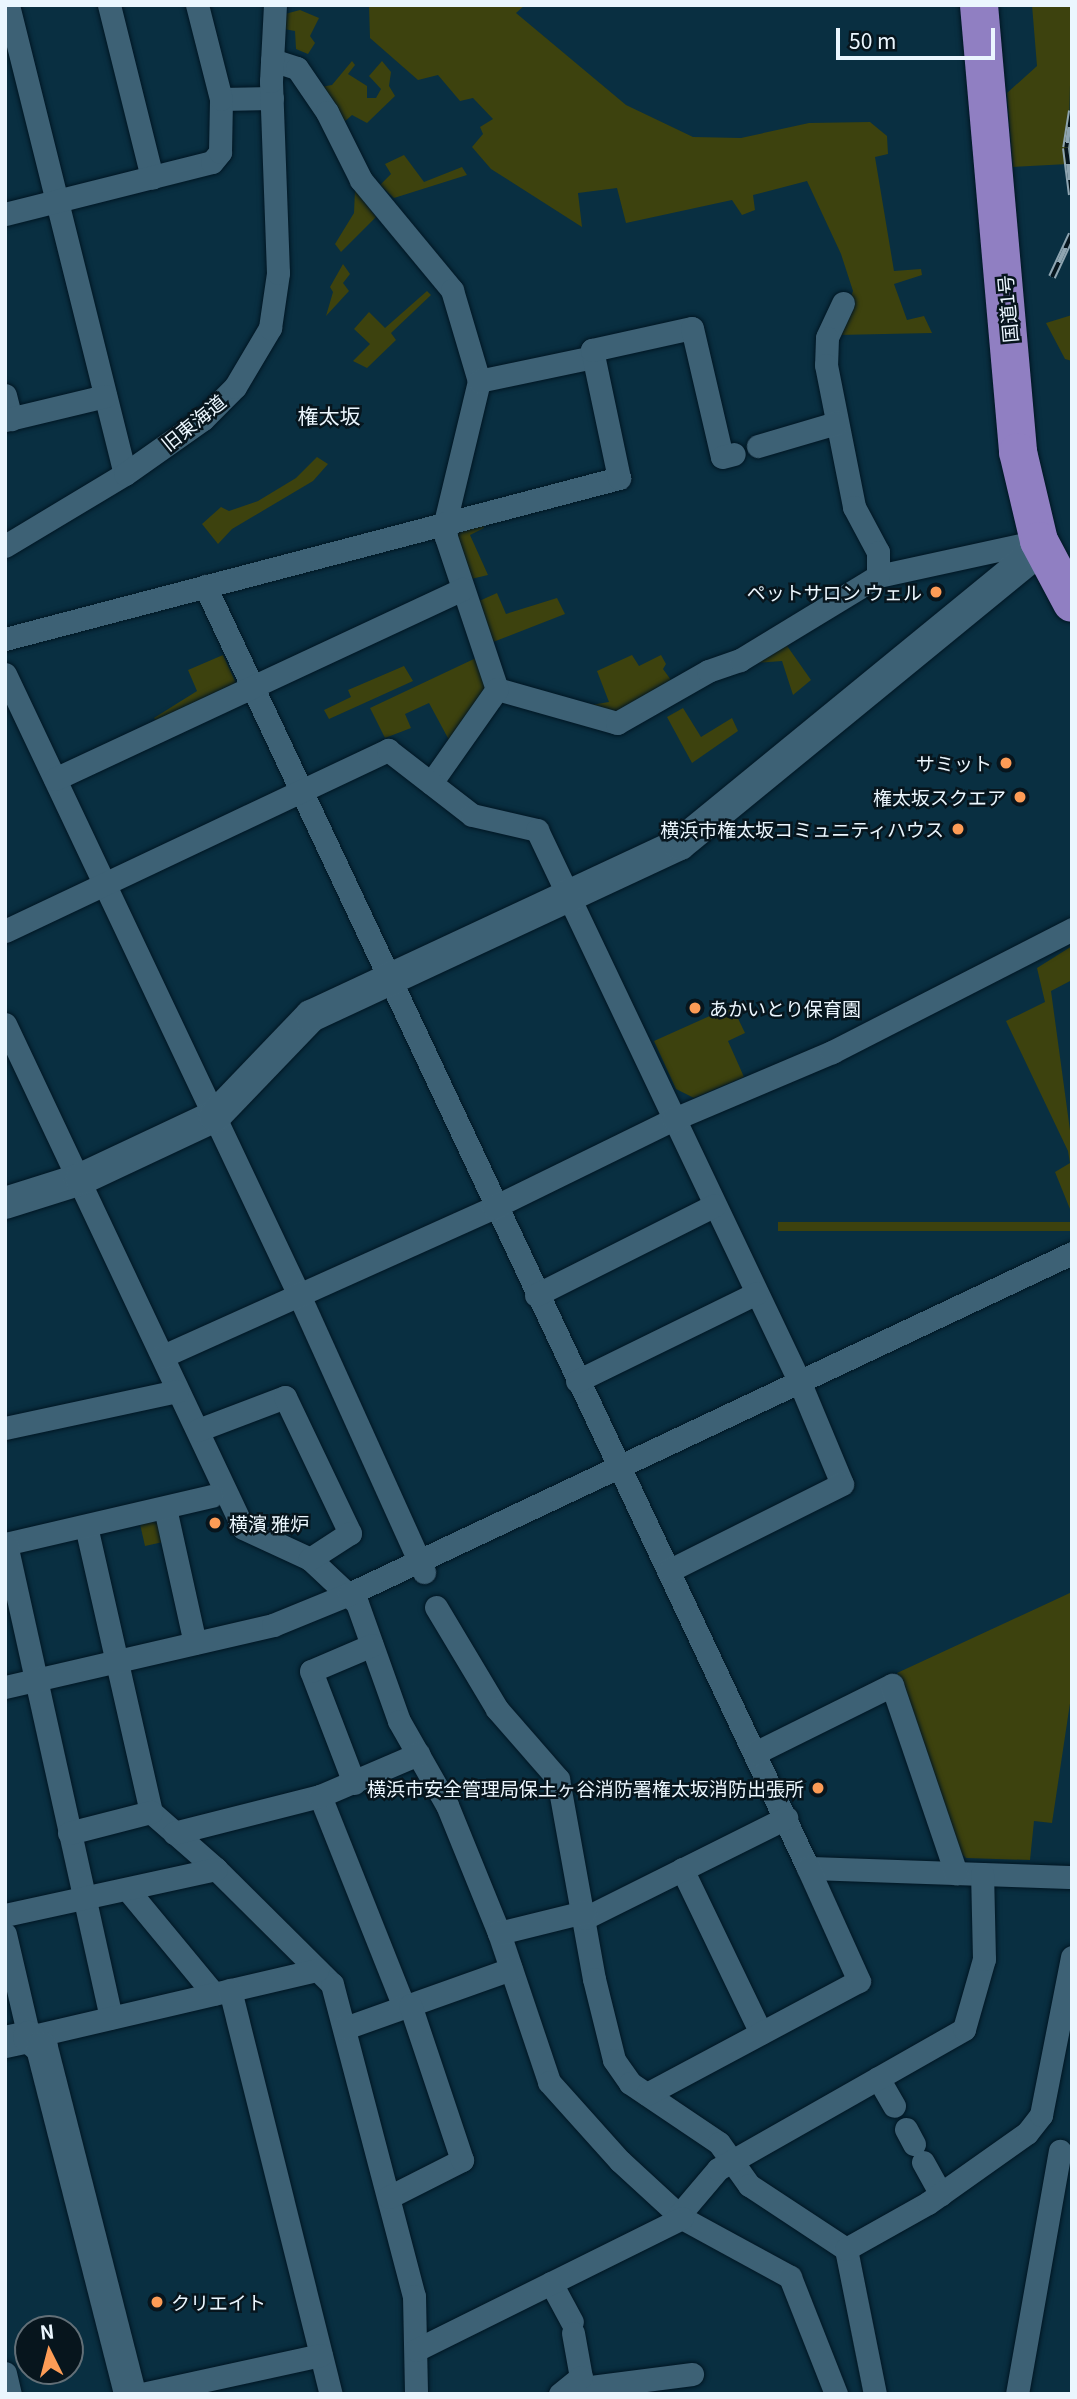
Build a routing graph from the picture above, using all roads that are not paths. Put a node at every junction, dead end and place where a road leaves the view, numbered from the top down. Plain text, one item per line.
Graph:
1 (109, 5) edge
2 (197, 5) edge
3 (275, 5) edge
4 (979, 5) edge
5 (7, 6) edge
6 (272, 60) junction
7 (272, 98) junction
8 (221, 100) junction
9 (152, 178) junction
10 (57, 202) junction
11 (5, 214) edge
12 (842, 303) dead end
13 (593, 357) junction
14 (479, 380) junction
15 (5, 395) edge
16 (106, 396) junction
17 (8, 420) edge
18 (836, 424) junction
19 (758, 446) dead end
20 (734, 454) dead end
21 (125, 474) junction
22 (446, 523) junction
23 (1040, 545) junction
24 (5, 546) edge
25 (878, 576) junction
26 (205, 586) junction
27 (463, 589) junction
28 (1072, 603) edge
29 (5, 639) edge
30 (5, 674) edge
31 (252, 688) junction
32 (497, 689) junction
33 (11, 703) edge
34 (55, 779) junction
35 (431, 783) junction
36 (302, 792) junction
37 (105, 884) junction
38 (568, 895) junction
39 (1072, 929) edge
40 (5, 930) edge
41 (388, 980) junction
42 (5, 1024) edge
43 (14, 1066) edge
44 (215, 1116) junction
45 (674, 1119) junction
46 (81, 1179) junction
47 (5, 1203) edge
48 (715, 1205) junction
49 (494, 1207) junction
50 (1072, 1253) edge
51 (757, 1293) junction
52 (536, 1294) junction
53 (299, 1295) junction
54 (163, 1356) junction
55 (577, 1381) junction
56 (800, 1383) junction
57 (177, 1391) junction
58 (5, 1428) edge
59 (198, 1430) junction
60 (618, 1468) junction
61 (219, 1495) junction
62 (165, 1508) junction
63 (86, 1526) junction
64 (6, 1544) edge
65 (310, 1559) junction
66 (422, 1566) junction
67 (670, 1570) junction
68 (349, 1594) junction
69 (436, 1607) dead end
70 (195, 1643) junction
71 (372, 1645) junction
72 (117, 1661) junction
73 (36, 1680) junction
74 (5, 1686) edge
75 (755, 1753) junction
76 (418, 1754) junction
77 (354, 1783) junction
78 (320, 1797) junction
79 (151, 1812) junction
80 (786, 1818) junction
81 (69, 1833) junction
82 (174, 1833) junction
83 (808, 1868) junction
84 (216, 1869) junction
85 (682, 1869) junction
86 (956, 1873) junction
87 (982, 1874) junction
88 (1072, 1877) edge
89 (127, 1889) junction
90 (84, 1898) junction
91 (5, 1915) edge
92 (584, 1915) junction
93 (499, 1933) junction
94 (5, 1934) edge
95 (1072, 1957) edge
96 (511, 1969) junction
97 (317, 1970) junction
98 (222, 1992) junction
99 (407, 2006) junction
100 (111, 2017) junction
101 (345, 2028) junction
102 (761, 2033) junction
103 (17, 2039) edge
104 (878, 2078) junction
105 (647, 2094) junction
106 (1027, 2133) junction
107 (1066, 2155) edge
108 (733, 2162) junction
109 (941, 2193) junction
110 (389, 2197) junction
111 (680, 2216) junction
112 (846, 2249) junction
113 (551, 2283) junction
114 (416, 2350) junction
115 (321, 2355) junction
116 (5, 2373) edge
117 (692, 2374) dead end
118 (583, 2386) edge
119 (10, 2394) edge
120 (130, 2394) edge
121 (142, 2394) edge
122 (331, 2394) edge
123 (416, 2394) edge
124 (560, 2394) edge
125 (836, 2394) edge
126 (875, 2394) edge
127 (1017, 2394) edge

1 - 9 street
2 - 8 street
3 - 6 street, 旧東海道
4 - 23 highway, 国道1号
5 - 10 street
6 - 7 street, 旧東海道
6 - 14 street
7 - 8 street
7 - 21 street, 旧東海道
8 - 9 street
9 - 10 street
10 - 11 street
10 - 16 street
12 - 18 street
13 - 14 street
13 - 20 street
13 - 22 street
14 - 22 street
15 - 17 street
16 - 17 street
16 - 21 street
18 - 19 street
18 - 25 street
21 - 24 street, 旧東海道
22 - 26 street
22 - 27 street
23 - 25 street
23 - 28 highway, 国道1号
23 - 38 street
25 - 32 street
26 - 29 street
26 - 31 street
27 - 31 street
27 - 32 street
30 - 33 street
31 - 34 street
31 - 36 street
32 - 35 street
33 - 34 street
34 - 37 street
35 - 36 street
35 - 38 street
36 - 37 street
36 - 41 street
37 - 40 street
37 - 44 street
38 - 41 street
38 - 45 street
39 - 45 street
41 - 44 street
41 - 49 street
42 - 43 street
43 - 46 street
44 - 46 street
44 - 53 street
45 - 48 street
45 - 49 street
46 - 47 street
46 - 54 street
48 - 51 street
48 - 52 street
49 - 52 street
49 - 53 street
50 - 56 street
51 - 55 street
51 - 56 street
52 - 55 street
53 - 54 street
53 - 66 street
54 - 57 street
55 - 60 street
56 - 60 street
56 - 67 street
57 - 58 street
57 - 59 street
59 - 61 street
59 - 65 street
60 - 66 street
60 - 67 street
61 - 62 street
61 - 65 street
62 - 63 street
62 - 70 street
63 - 64 street
63 - 72 street
64 - 73 street
65 - 68 street
66 - 68 street
67 - 75 street
68 - 70 street
68 - 71 street
69 - 92 street
70 - 72 street
71 - 76 street
71 - 77 street
72 - 73 street
72 - 79 street
73 - 74 street
73 - 81 street
75 - 80 street
75 - 86 street
76 - 77 street
76 - 93 street
77 - 78 street
78 - 82 street
78 - 99 street
79 - 81 street
79 - 82 street
80 - 83 street
80 - 85 street
81 - 90 street
82 - 84 street
83 - 86 street
83 - 102 street
84 - 89 street
84 - 97 street
85 - 92 street
85 - 102 street
86 - 87 street
87 - 88 street
87 - 104 street
89 - 90 street
89 - 98 street
90 - 91 street
90 - 100 street
92 - 93 street
92 - 105 street
93 - 96 street
94 - 103 street
95 - 106 street
96 - 99 street
96 - 111 street
97 - 98 street
97 - 101 street
98 - 100 street
98 - 115 street
99 - 101 street
99 - 110 street
100 - 103 street
101 - 110 street
102 - 105 street
103 - 120 street
104 - 108 street
104 - 109 street
105 - 108 street
106 - 107 street
106 - 109 street
107 - 127 street
108 - 111 street
108 - 112 street
109 - 112 street
110 - 114 street
111 - 113 street
111 - 125 street
112 - 126 street
113 - 114 street
113 - 118 street
114 - 123 street
115 - 121 street
115 - 122 street
116 - 119 street
117 - 118 street
118 - 124 street

